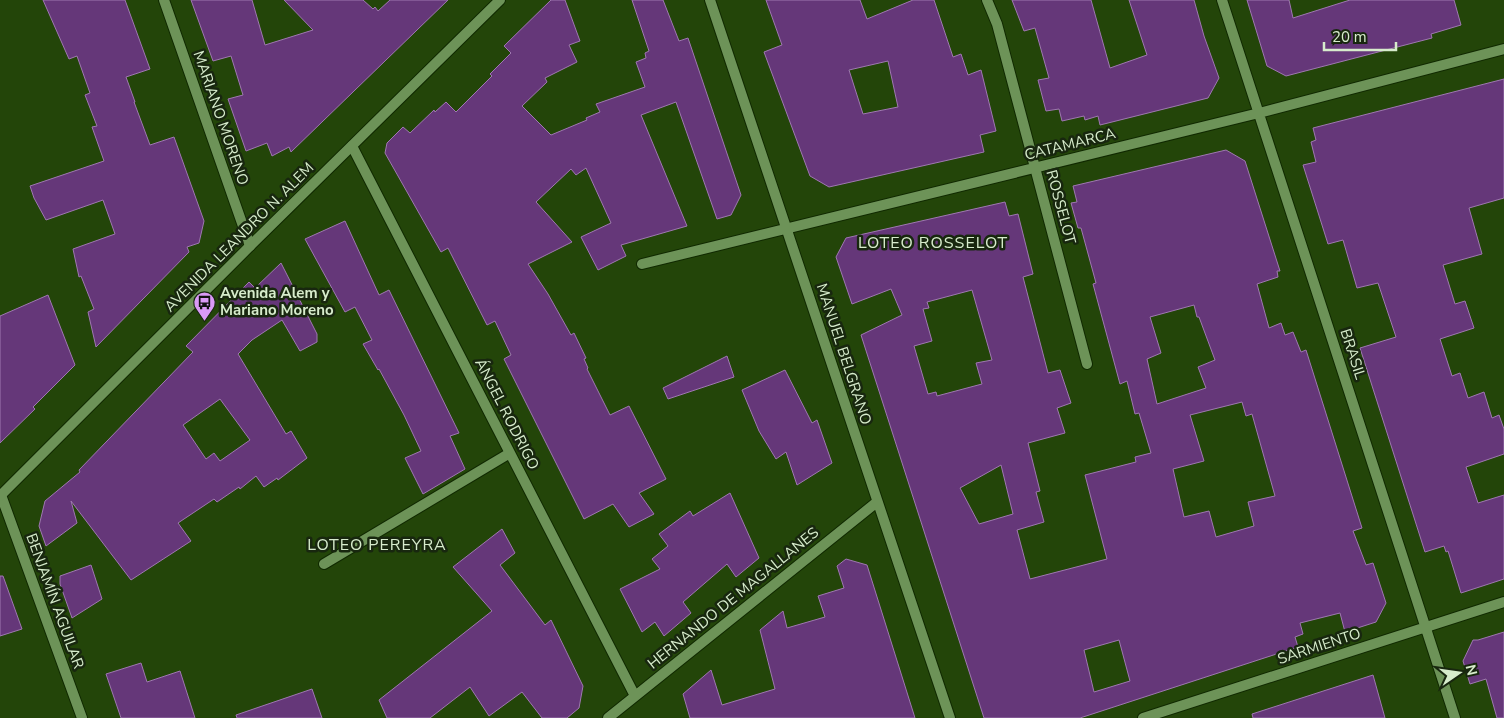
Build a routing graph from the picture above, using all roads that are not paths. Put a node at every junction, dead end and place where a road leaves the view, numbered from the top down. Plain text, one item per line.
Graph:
1 (164, 0) edge
2 (500, 0) edge
3 (710, 0) edge
4 (987, 0) edge
5 (1222, 0) edge
6 (1504, 49) edge
7 (1259, 113) junction
8 (352, 146) junction
9 (1035, 168) junction
10 (786, 228) junction
11 (250, 246) junction
12 (642, 264) dead end
13 (1087, 364) dead end
14 (510, 453) junction
15 (0, 495) edge
16 (877, 502) junction
17 (324, 564) dead end
18 (1504, 602) edge
19 (1426, 627) junction
20 (635, 696) junction
21 (82, 718) edge
22 (608, 718) edge
23 (950, 718) edge
24 (1143, 718) edge
25 (1455, 718) edge

1 - 11 street, MARIANO MORENO
2 - 8 street, AVENIDA LEANDRO N. ALEM
3 - 10 street, MANUEL BELGRANO
4 - 9 street, ROSSELOT
5 - 7 street, BRASIL
6 - 7 street, CATAMARCA
7 - 9 street, CATAMARCA
7 - 19 street, BRASIL
8 - 11 street, AVENIDA LEANDRO N. ALEM
8 - 14 street, ÁNGEL RODRIGO
9 - 10 street, CATAMARCA
9 - 13 street, ROSSELOT
10 - 12 street, CATAMARCA
10 - 16 street, MANUEL BELGRANO
11 - 15 street, AVENIDA LEANDRO N. ALEM
14 - 17 street
14 - 20 street, ÁNGEL RODRIGO
15 - 21 street, BENJAMÍN AGUILAR
16 - 20 street, HERNANDO DE MAGALLANES
16 - 23 street, MANUEL BELGRANO
18 - 19 street, SARMIENTO
19 - 24 street, SARMIENTO
19 - 25 street, BRASIL
20 - 22 street, HERNANDO DE MAGALLANES

